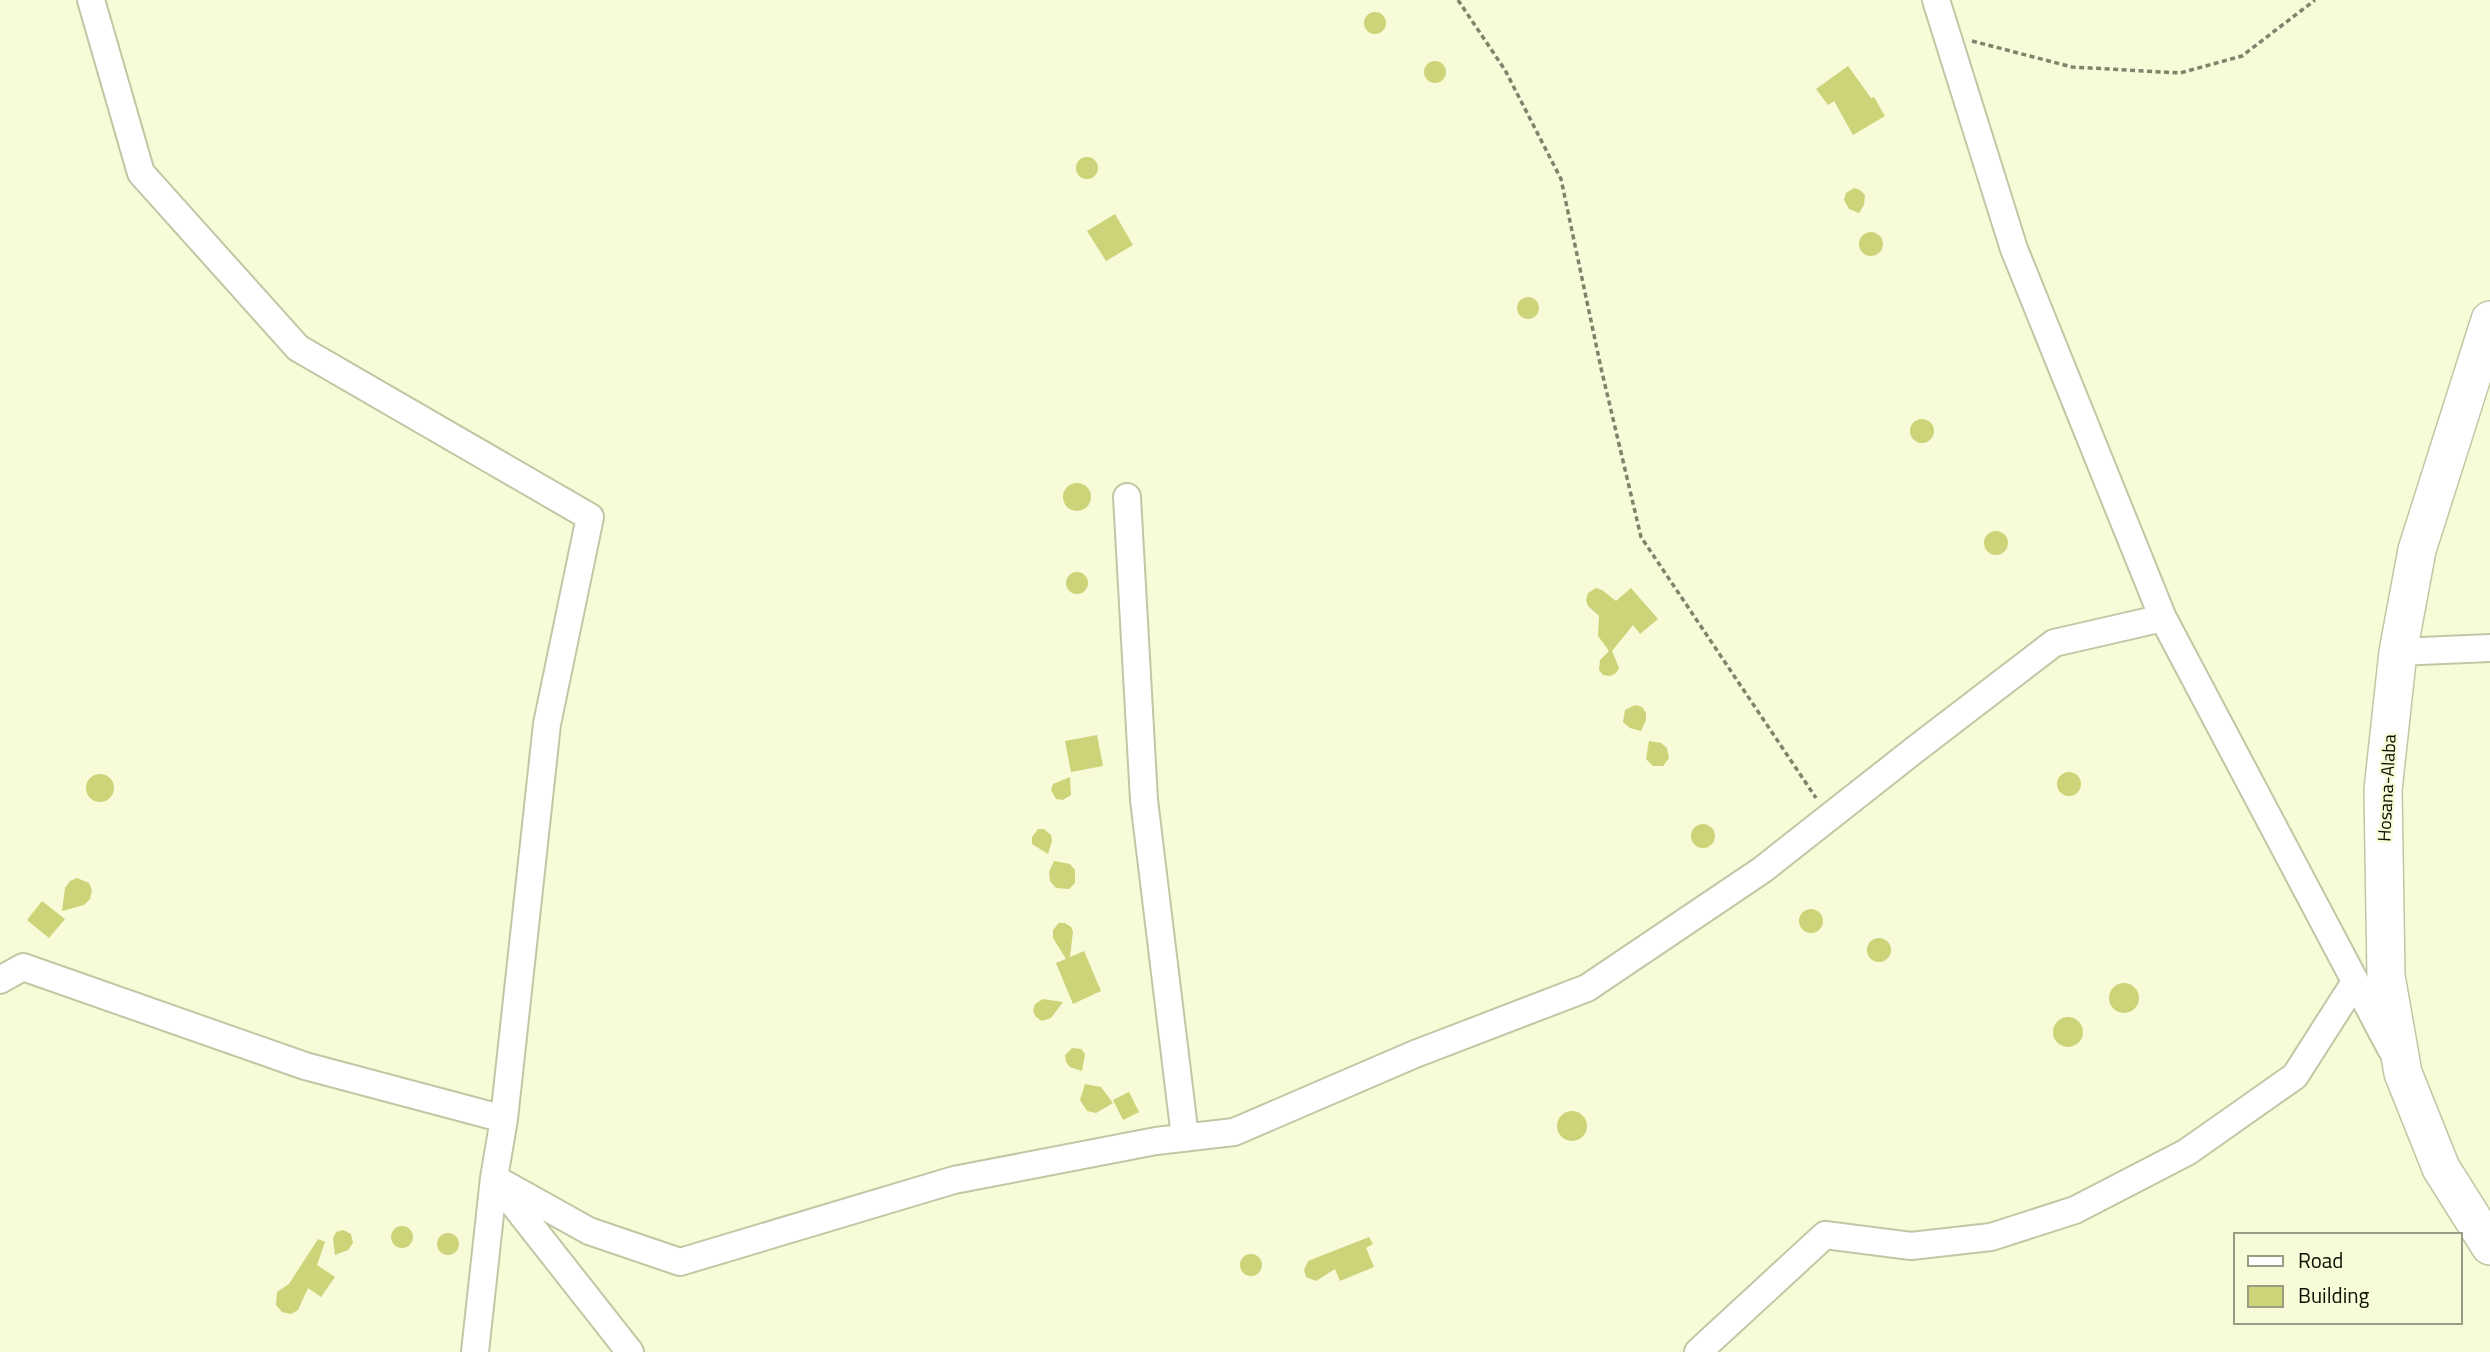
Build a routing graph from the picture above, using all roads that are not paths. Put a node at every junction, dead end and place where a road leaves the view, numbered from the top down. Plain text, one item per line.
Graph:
1 (91, 0) edge
2 (1936, 0) edge
3 (2490, 320) edge
4 (1127, 497) dead end
5 (2163, 618) junction
6 (2490, 648) edge
7 (2398, 652) junction
8 (0, 981) edge
9 (2355, 982) junction
10 (2403, 1073) junction
11 (504, 1119) junction
12 (1185, 1138) junction
13 (494, 1178) junction
14 (2490, 1246) edge
15 (475, 1352) edge
16 (630, 1352) edge
17 (1698, 1352) edge

1 - 11 street
2 - 5 street
3 - 7 main road, Hosana-Alaba
4 - 12 street
5 - 9 street
5 - 12 street
6 - 7 street
7 - 10 main road, Hosana-Alaba
8 - 11 street
9 - 10 street
9 - 17 street
10 - 14 main road, Hosana-Alaba
11 - 13 street
12 - 13 street
13 - 15 street
13 - 16 street

